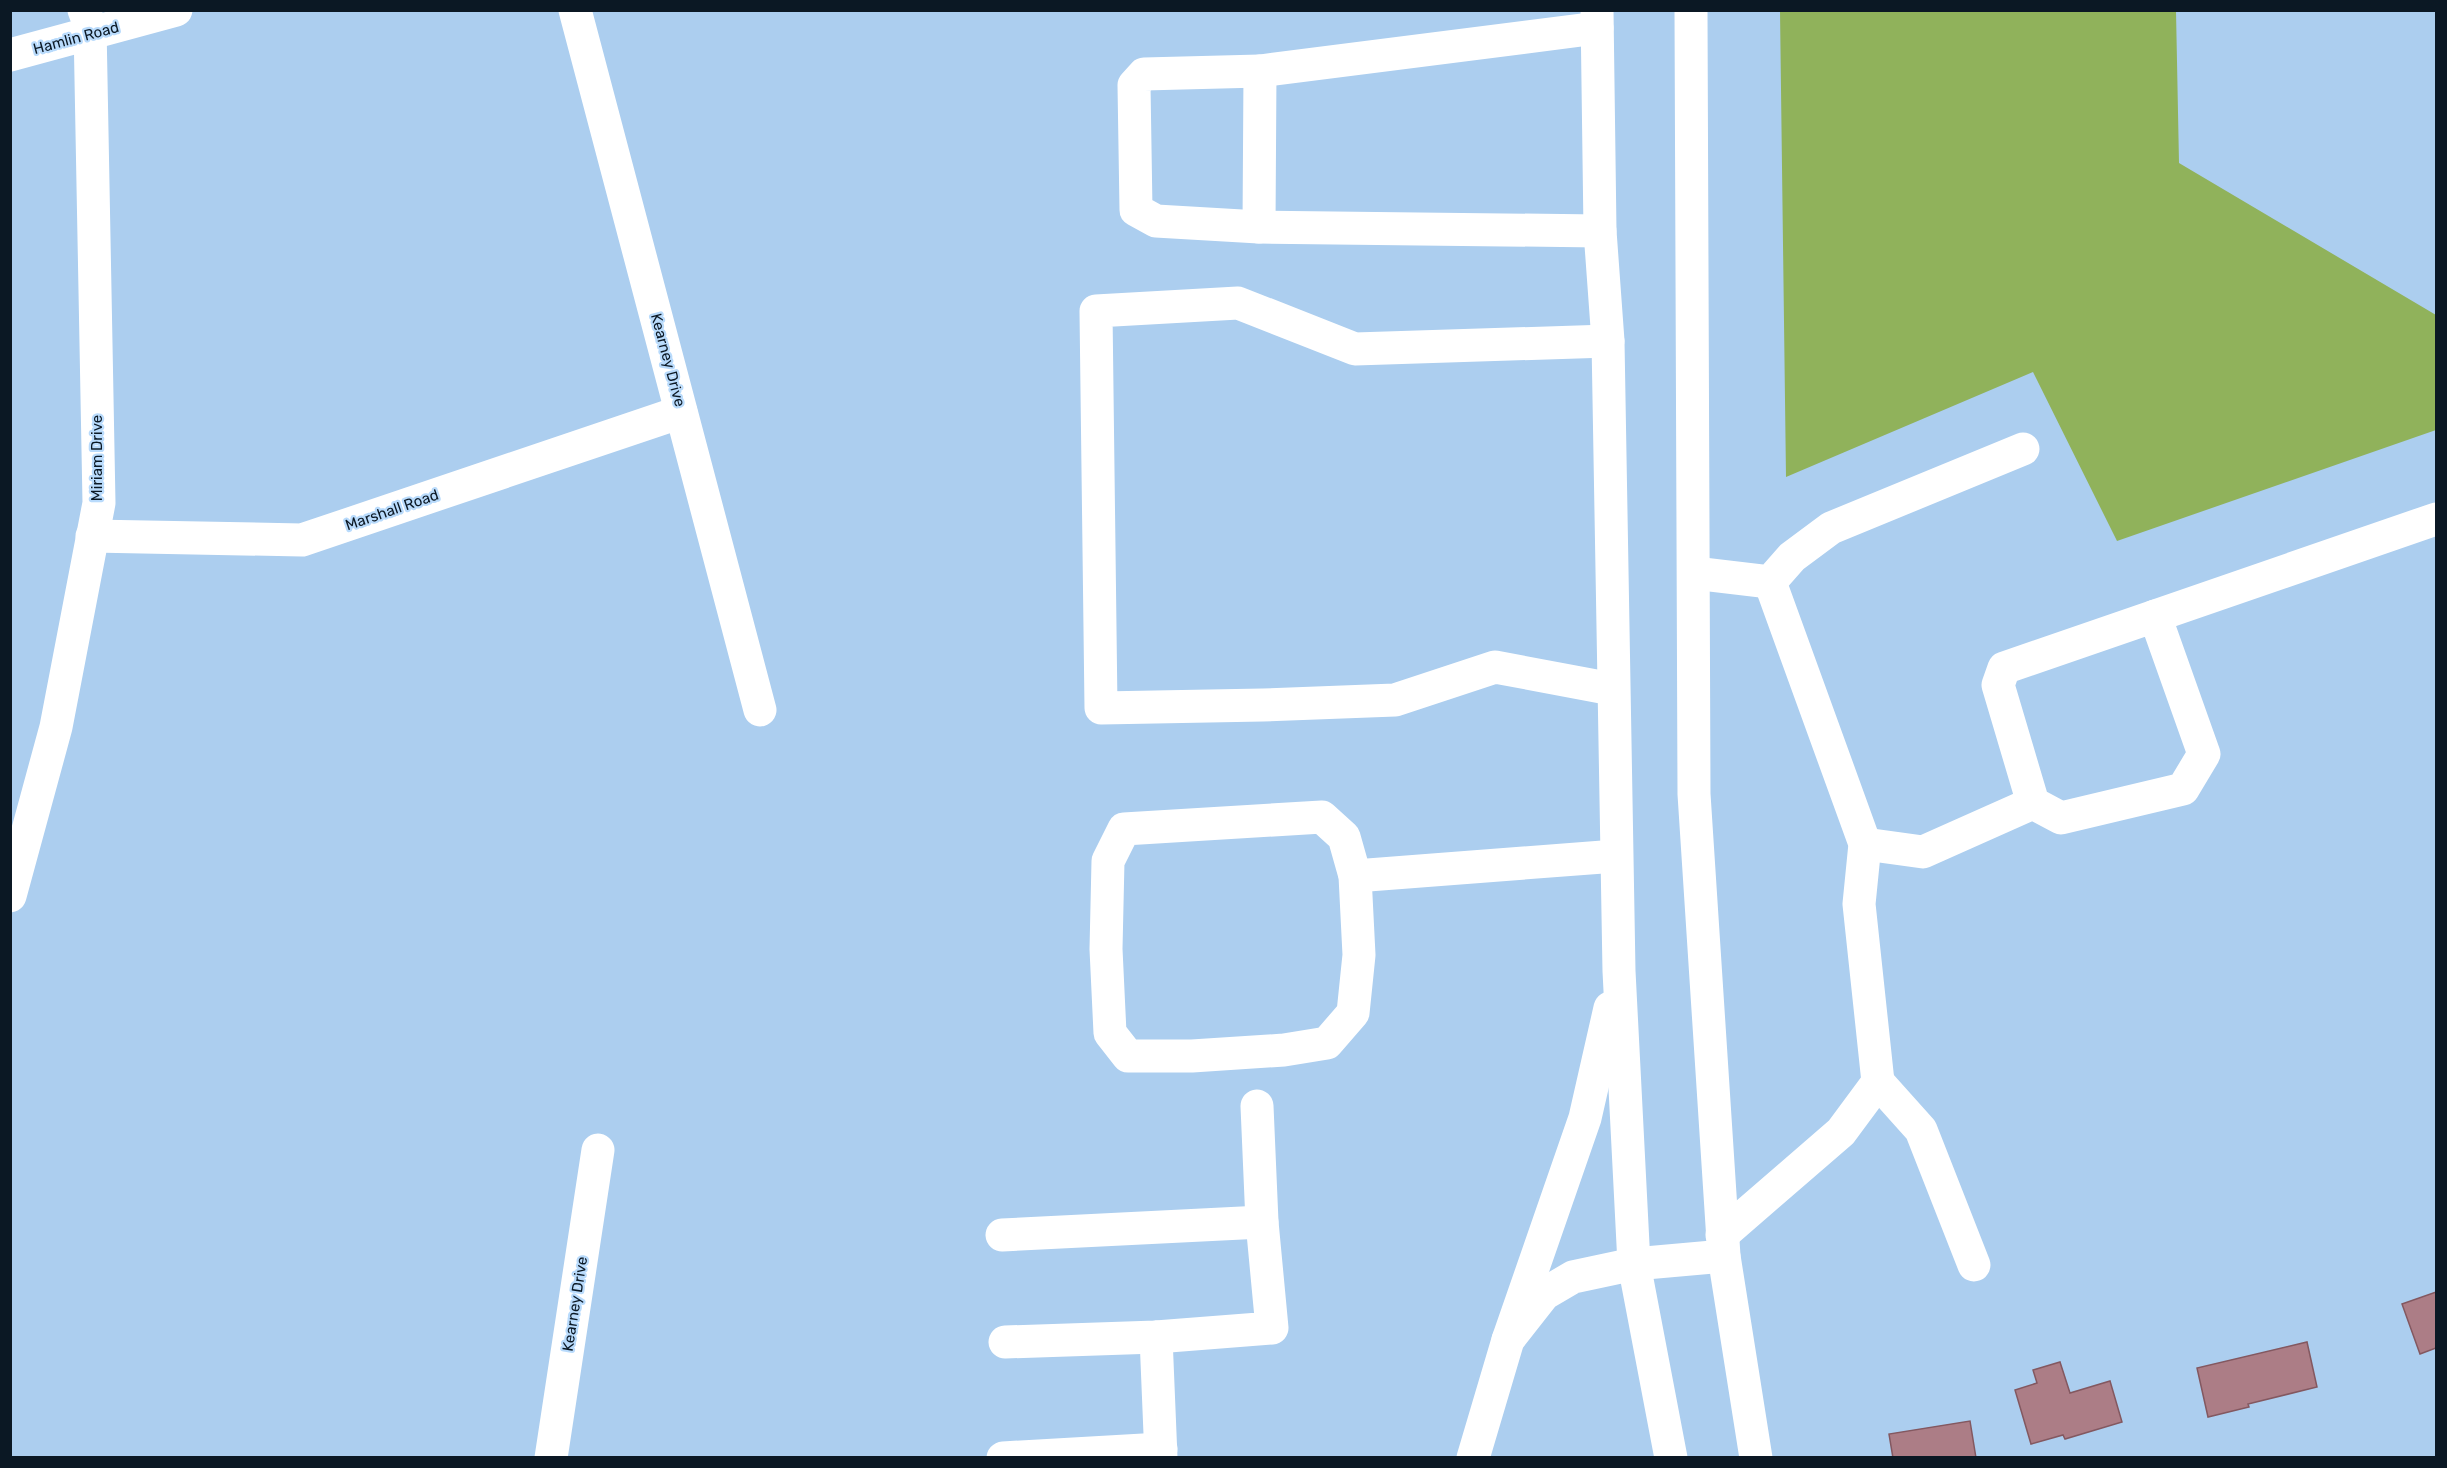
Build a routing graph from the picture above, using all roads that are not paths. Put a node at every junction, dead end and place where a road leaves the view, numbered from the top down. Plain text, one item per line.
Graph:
1 (176, 10) edge
2 (575, 10) edge
3 (1691, 10) edge
4 (1597, 19) edge
5 (87, 23) edge
6 (10, 55) edge
7 (1260, 71) junction
8 (1259, 227) junction
9 (1600, 231) junction
10 (1608, 341) junction
11 (681, 412) junction
12 (2023, 449) dead end
13 (2436, 519) edge
14 (92, 536) junction
15 (1694, 573) junction
16 (1770, 582) junction
17 (2155, 616) junction
18 (1612, 689) junction
19 (760, 710) dead end
20 (2033, 804) junction
21 (1865, 844) junction
22 (16, 855) edge
23 (1616, 856) junction
24 (1355, 876) junction
25 (10, 896) edge
26 (1618, 971) junction
27 (1878, 1082) junction
28 (1257, 1106) dead end
29 (598, 1150) dead end
30 (1262, 1222) junction
31 (1002, 1235) dead end
32 (1723, 1246) junction
33 (1634, 1264) junction
34 (1974, 1265) dead end
35 (1156, 1337) junction
36 (1508, 1340) junction
37 (1005, 1341) dead end
38 (1161, 1453) edge
39 (551, 1458) edge
40 (1003, 1458) edge
41 (1473, 1458) edge
42 (1671, 1458) edge
43 (1756, 1458) edge

1 - 5 main road, Hamlin Road
2 - 11 main road, Kearney Drive
3 - 15 main road
4 - 7 main road
4 - 9 main road
5 - 6 main road, Hamlin Road
5 - 14 main road, Miriam Drive
7 - 8 main road
7 - 8 main road
8 - 9 main road
9 - 10 main road
10 - 18 main road
10 - 18 main road
11 - 14 main road, Marshall Road
11 - 19 main road, Kearney Drive
12 - 16 main road
13 - 17 main road
14 - 22 main road, Miriam Drive
15 - 16 main road
15 - 32 main road
16 - 21 main road
17 - 20 main road
17 - 20 main road
18 - 23 main road
20 - 21 main road
21 - 27 main road
22 - 25 main road, Miriam Drive
23 - 24 main road
23 - 26 main road
24 - 24 main road
26 - 33 main road
26 - 36 main road
27 - 32 main road
27 - 34 main road
28 - 30 main road
29 - 39 main road, Kearney Drive
30 - 31 main road
30 - 35 main road
32 - 33 main road
32 - 43 main road
33 - 36 main road
33 - 42 main road
35 - 37 main road
35 - 38 main road
36 - 41 main road
38 - 40 main road

